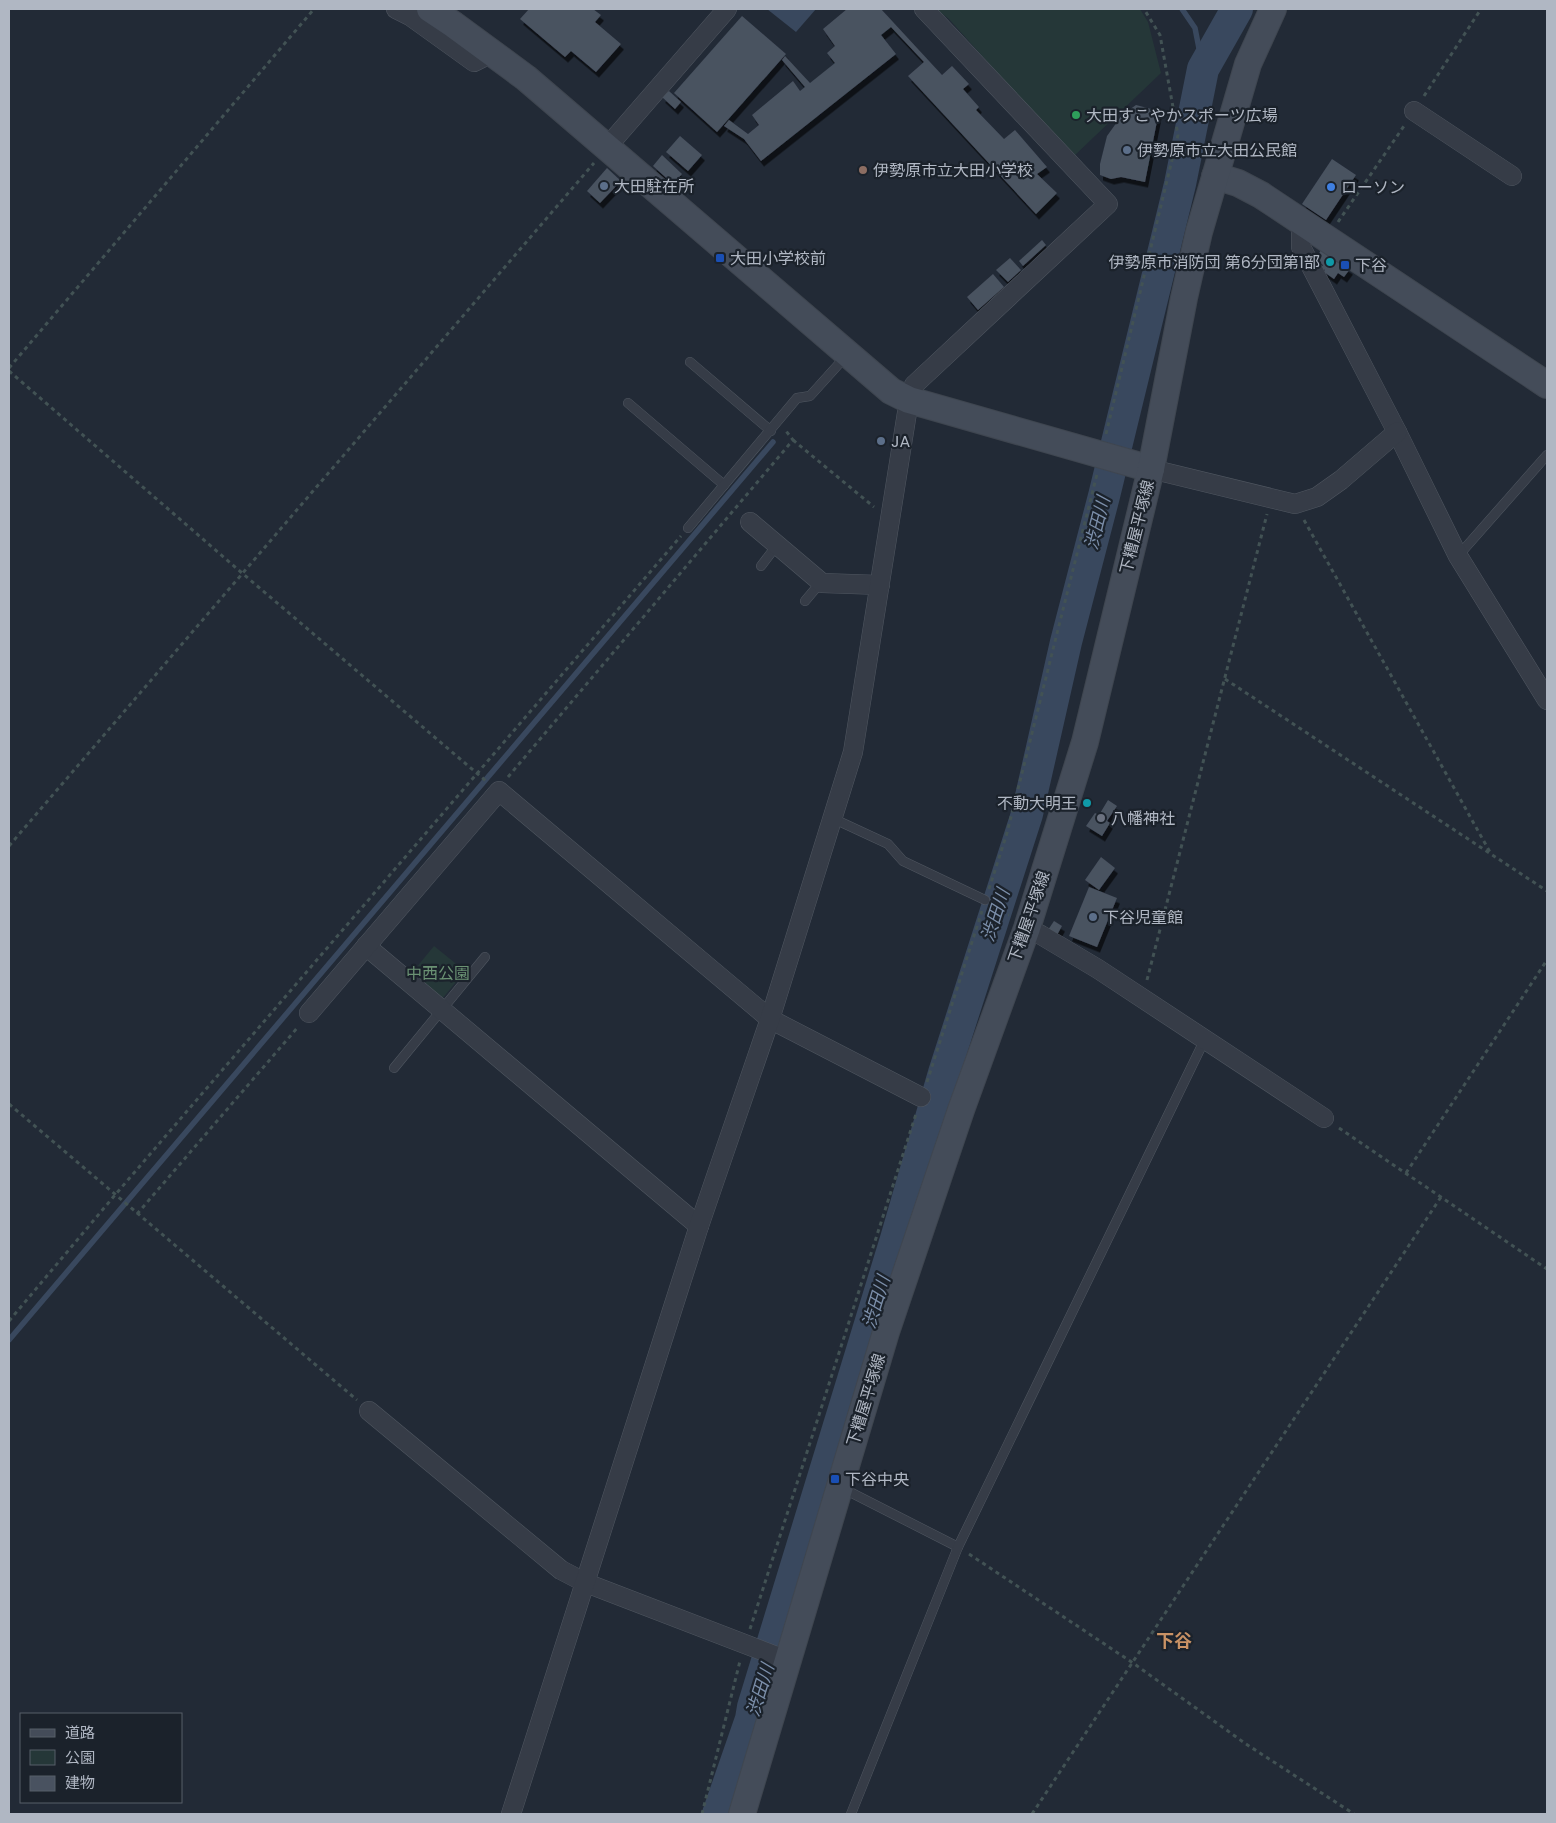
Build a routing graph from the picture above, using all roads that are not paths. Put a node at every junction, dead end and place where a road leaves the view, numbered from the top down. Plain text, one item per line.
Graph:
1 (396, 9) edge
2 (430, 9) edge
3 (727, 9) edge
4 (924, 9) edge
5 (1273, 9) edge
6 (460, 17) edge
7 (492, 53) junction
8 (1414, 111) dead end
9 (607, 147) junction
10 (1215, 176) junction
11 (1512, 176) dead end
12 (1303, 224) junction
13 (848, 354) junction
14 (690, 362) dead end
15 (1547, 385) edge
16 (909, 400) junction
17 (628, 403) dead end
18 (774, 427) junction
19 (1397, 432) junction
20 (1547, 455) edge
21 (1142, 467) junction
22 (724, 485) junction
23 (750, 522) dead end
24 (688, 528) road end
25 (777, 545) junction
26 (1458, 556) junction
27 (761, 566) dead end
28 (820, 582) junction
29 (880, 585) junction
30 (805, 601) dead end
31 (1547, 700) edge
32 (832, 818) junction
33 (984, 903) road end
34 (1028, 925) junction
35 (366, 946) junction
36 (485, 956) dead end
37 (443, 1010) junction
38 (309, 1013) road end
39 (770, 1019) junction
40 (1204, 1039) junction
41 (394, 1068) dead end
42 (922, 1097) road end
43 (1324, 1118) road end
44 (699, 1226) junction
45 (369, 1411) road end
46 (840, 1487) junction
47 (958, 1546) junction
48 (586, 1583) junction
49 (788, 1661) junction
50 (511, 1814) edge
51 (742, 1814) edge
52 (851, 1814) edge

1 - 7 street
2 - 6 main road
3 - 9 street
4 - 16 street
5 - 10 main road, 下糟屋平塚線
6 - 7 main road
7 - 9 main road
8 - 11 street
9 - 13 main road
10 - 12 main road
10 - 21 main road, 下糟屋平塚線
12 - 15 main road
12 - 19 street
13 - 16 main road
13 - 18 lane
14 - 18 lane
16 - 21 main road
16 - 29 street
17 - 22 lane
18 - 22 lane
19 - 21 street
19 - 26 street
20 - 26 lane
21 - 34 main road, 下糟屋平塚線
22 - 24 lane
23 - 25 street
25 - 27 lane
25 - 28 street
26 - 31 street
28 - 29 street
28 - 30 lane
29 - 32 street
32 - 33 lane
32 - 39 street
34 - 40 street
34 - 46 main road, 下糟屋平塚線
35 - 37 street
35 - 38 street
35 - 39 street
36 - 37 lane
37 - 41 lane
37 - 44 street
39 - 42 street
39 - 44 street
40 - 43 street
40 - 47 lane
44 - 48 street
45 - 48 street
46 - 47 lane
46 - 49 main road, 下糟屋平塚線
47 - 52 lane
48 - 49 street
48 - 50 street
49 - 51 main road, 下糟屋平塚線

